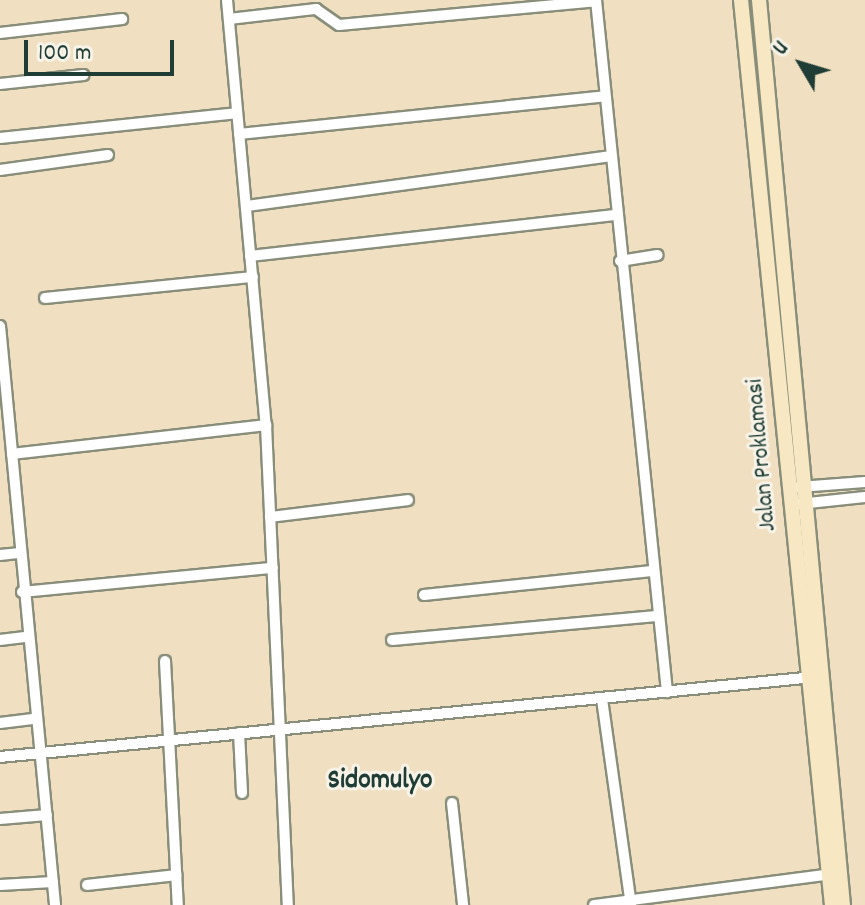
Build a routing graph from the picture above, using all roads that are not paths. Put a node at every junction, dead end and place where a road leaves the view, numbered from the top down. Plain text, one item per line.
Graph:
1 (227, 0) edge
2 (596, 0) edge
3 (741, 0) edge
4 (759, 0) edge
5 (122, 19) dead end
6 (229, 19) junction
7 (0, 33) edge
8 (84, 75) dead end
9 (0, 84) edge
10 (605, 96) junction
11 (236, 113) junction
12 (239, 134) junction
13 (771, 135) junction
14 (0, 138) edge
15 (755, 139) junction
16 (108, 155) dead end
17 (610, 156) junction
18 (1, 170) edge
19 (247, 206) junction
20 (615, 215) junction
21 (658, 255) dead end
22 (250, 256) junction
23 (620, 261) junction
24 (253, 277) junction
25 (45, 298) dead end
26 (0, 326) edge
27 (266, 425) junction
28 (12, 454) junction
29 (865, 482) edge
30 (796, 488) junction
31 (865, 497) edge
32 (408, 500) dead end
33 (797, 504) junction
34 (270, 517) junction
35 (18, 553) junction
36 (0, 555) edge
37 (273, 568) junction
38 (652, 571) junction
39 (22, 592) junction
40 (424, 595) dead end
41 (657, 616) junction
42 (25, 637) junction
43 (0, 640) edge
44 (392, 640) dead end
45 (165, 661) dead end
46 (818, 676) junction
47 (667, 692) junction
48 (602, 699) junction
49 (33, 719) junction
50 (0, 723) edge
51 (282, 732) junction
52 (239, 733) junction
53 (169, 742) junction
54 (40, 754) junction
55 (0, 757) edge
56 (242, 793) dead end
57 (452, 803) dead end
58 (47, 815) junction
59 (0, 819) edge
60 (836, 873) junction
61 (176, 875) junction
62 (53, 882) junction
63 (0, 885) edge
64 (87, 885) dead end
65 (631, 903) edge
66 (55, 905) edge
67 (178, 905) edge
68 (288, 905) edge
69 (463, 905) edge
70 (594, 905) edge
71 (832, 905) edge
72 (843, 905) edge

1 - 6 street
2 - 6 street
2 - 10 street
3 - 15 street, Jalan Proklamasi
4 - 13 street, Jalan Proklamasi
5 - 7 street
6 - 11 street
8 - 9 street
10 - 12 street
10 - 17 street
11 - 12 street
11 - 14 street
12 - 19 street
13 - 15 street
13 - 30 street, Jalan Proklamasi
15 - 30 street, Jalan Proklamasi
16 - 18 street
17 - 19 street
17 - 20 street
19 - 22 street
20 - 22 street
20 - 23 street
21 - 23 street
22 - 24 street
23 - 38 street
24 - 25 street
24 - 27 street
26 - 28 street
27 - 28 street
27 - 34 street
28 - 35 street
29 - 30 street
30 - 33 street, Jalan Proklamasi
31 - 33 street
32 - 34 street
33 - 46 street, Jalan Proklamasi
34 - 37 street
35 - 36 street
35 - 39 street
37 - 39 street
37 - 51 street
38 - 40 street
38 - 41 street
39 - 42 street
41 - 44 street
41 - 47 street
42 - 43 street
42 - 49 street
45 - 53 street
46 - 47 street
46 - 60 street, Jalan Proklamasi
47 - 48 street
48 - 51 street
48 - 65 street
49 - 50 street
49 - 54 street
51 - 52 street
51 - 68 street
52 - 53 street
52 - 56 street
53 - 54 street
53 - 61 street
54 - 55 street
54 - 58 street
57 - 69 street
58 - 59 street
58 - 62 street
60 - 65 street
60 - 71 street, Jalan Proklamasi
60 - 72 street, Jalan Proklamasi
61 - 64 street
61 - 67 street
62 - 63 street
62 - 66 street
65 - 70 street

